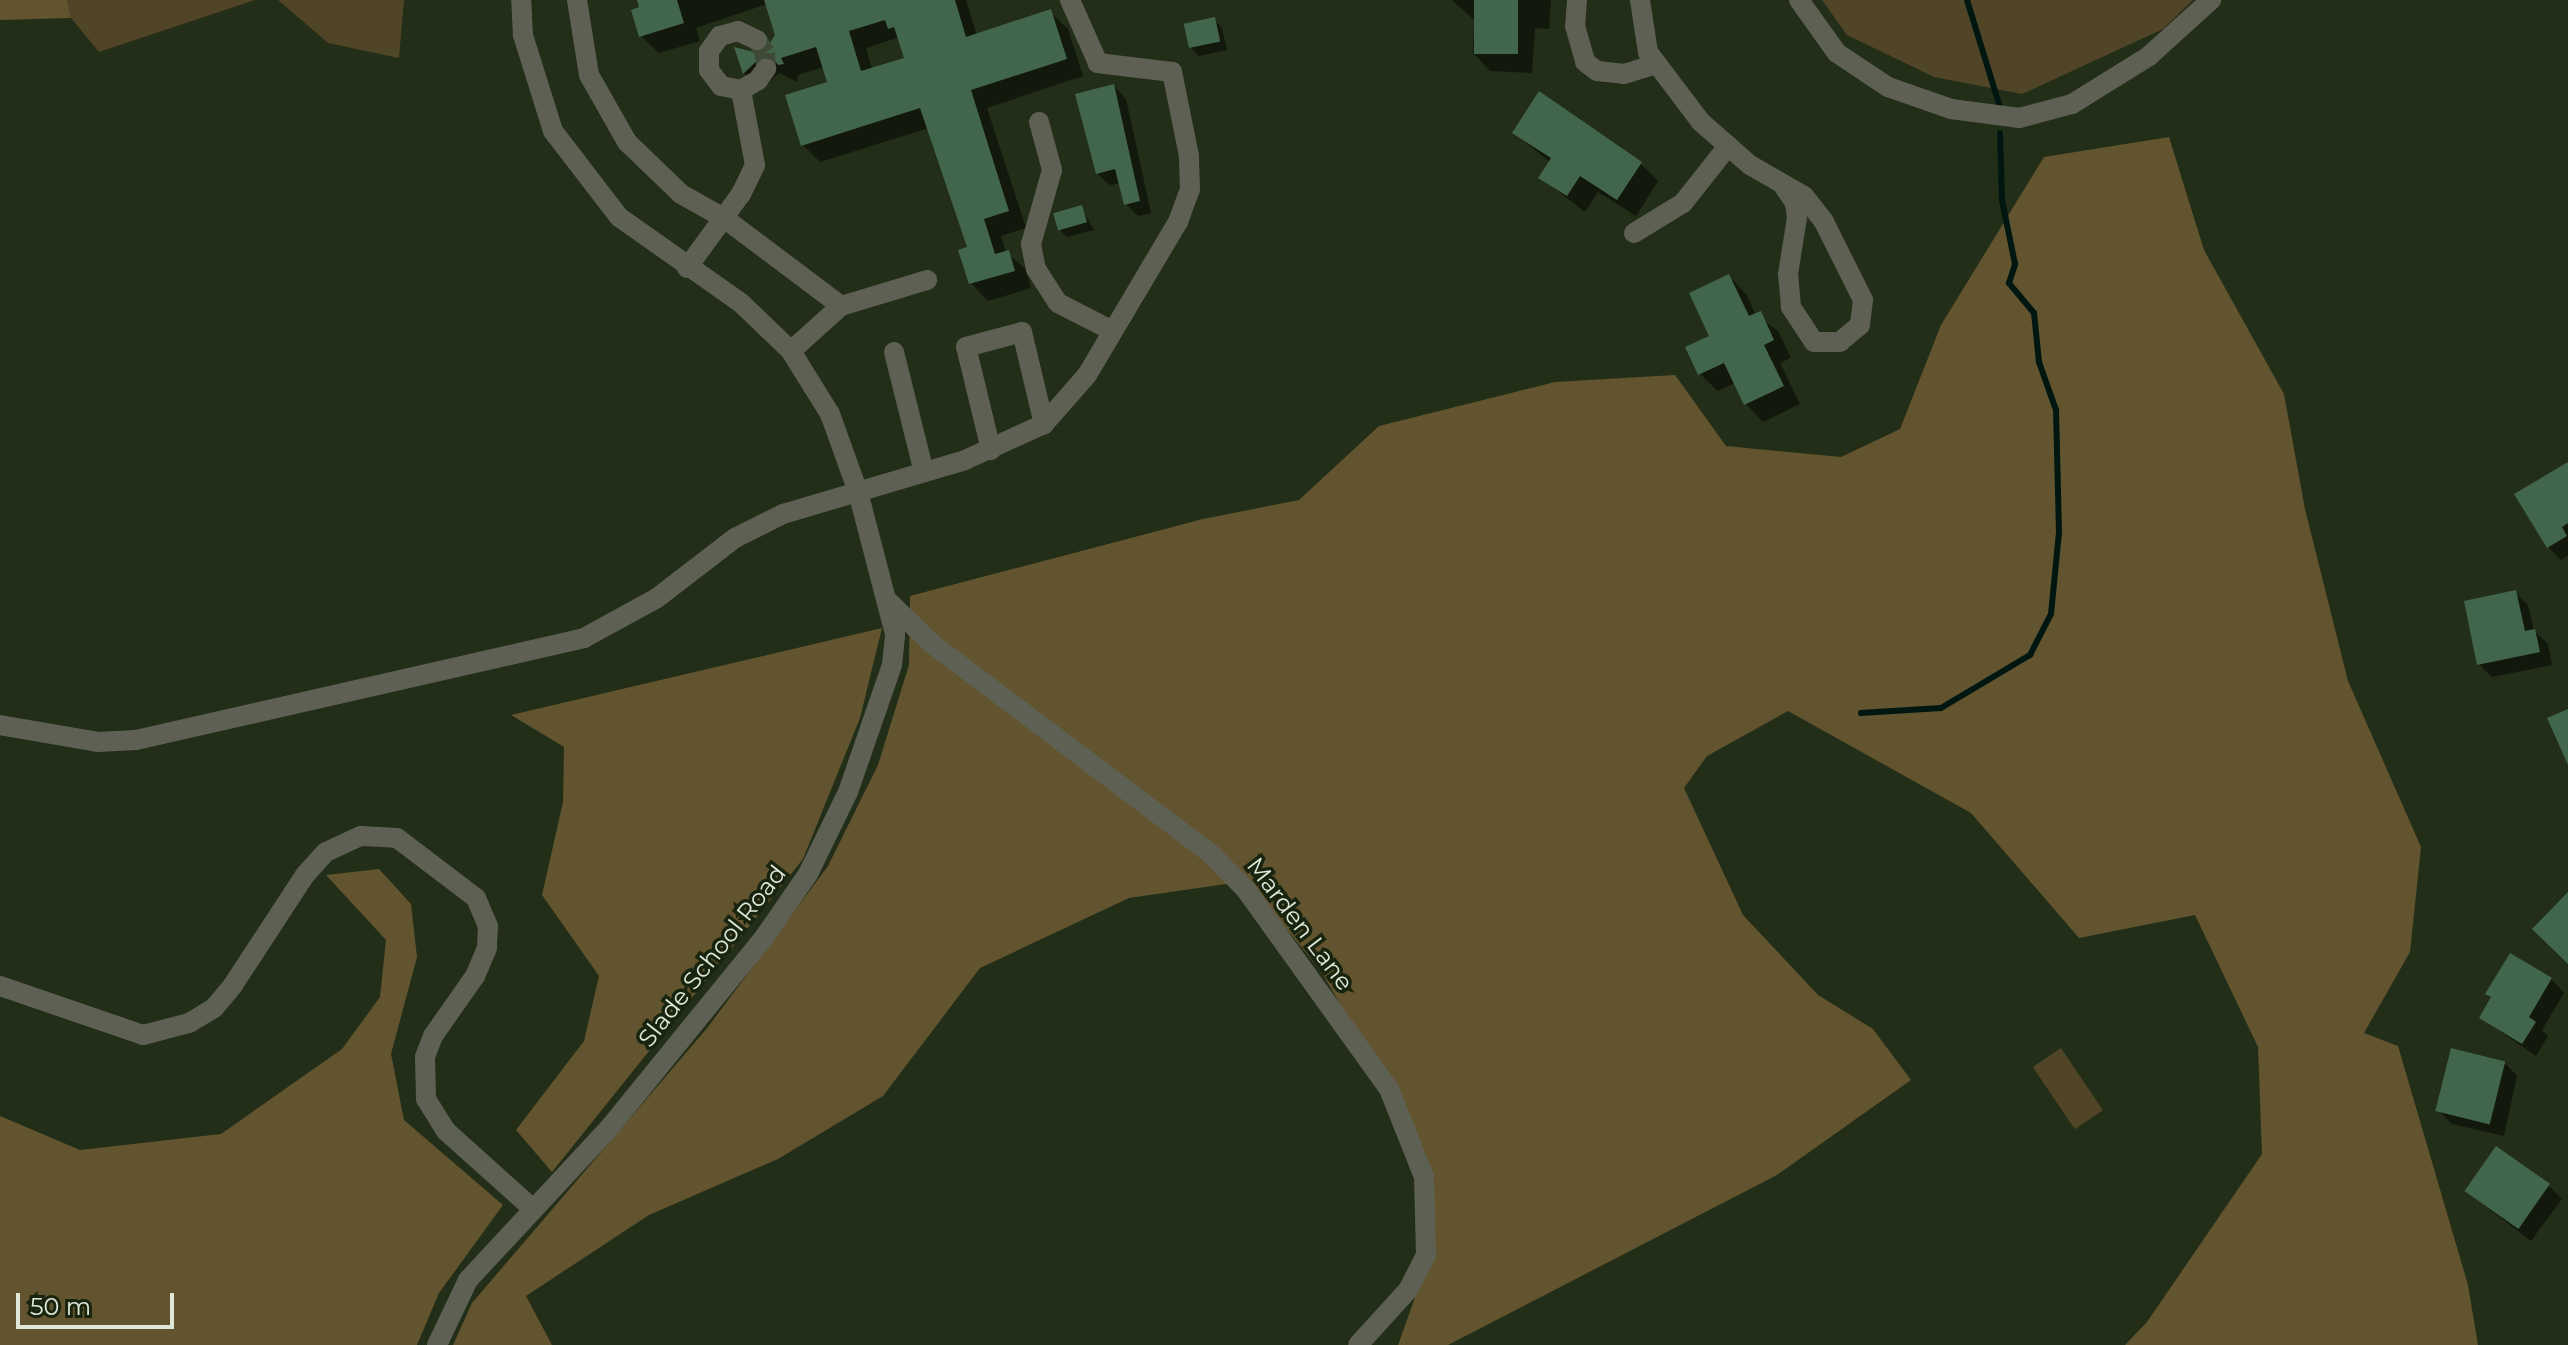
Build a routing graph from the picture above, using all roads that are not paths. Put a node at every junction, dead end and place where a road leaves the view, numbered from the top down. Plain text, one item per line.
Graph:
1 (521, 0) edge
2 (577, 0) edge
3 (1070, 0) edge
4 (1577, 0) edge
5 (1640, 0) edge
6 (1799, 0) edge
7 (2211, 0) edge
8 (757, 40) dead end
9 (1656, 64) junction
10 (766, 69) dead end
11 (741, 90) junction
12 (1039, 122) dead end
13 (1728, 146) junction
14 (1785, 188) junction
15 (724, 218) junction
16 (1634, 233) dead end
17 (687, 268) junction
18 (927, 280) dead end
19 (841, 306) junction
20 (1111, 330) junction
21 (791, 351) junction
22 (894, 352) dead end
23 (1044, 424) junction
24 (991, 450) junction
25 (924, 472) junction
26 (858, 492) junction
27 (889, 602) junction
28 (0, 725) edge
29 (0, 986) edge
30 (533, 1209) junction
31 (437, 1345) edge
32 (1358, 1345) edge

1 - 17 street, Slade School Road
2 - 15 street
3 - 20 street
4 - 9 street
5 - 9 street
6 - 7 street
8 - 11 street
9 - 13 street
10 - 11 street
11 - 15 street
12 - 20 street
13 - 14 street
13 - 16 street
14 - 14 street
15 - 17 street
15 - 19 street
17 - 21 street, Slade School Road
18 - 19 street
19 - 21 street
20 - 23 street
21 - 26 street, Slade School Road
22 - 25 street
23 - 24 street
23 - 24 street
24 - 25 street
25 - 26 street
26 - 27 street, Slade School Road
26 - 28 street
27 - 30 street, Slade School Road
27 - 32 street, Marden Lane
29 - 30 street
30 - 31 street, Slade School Road

